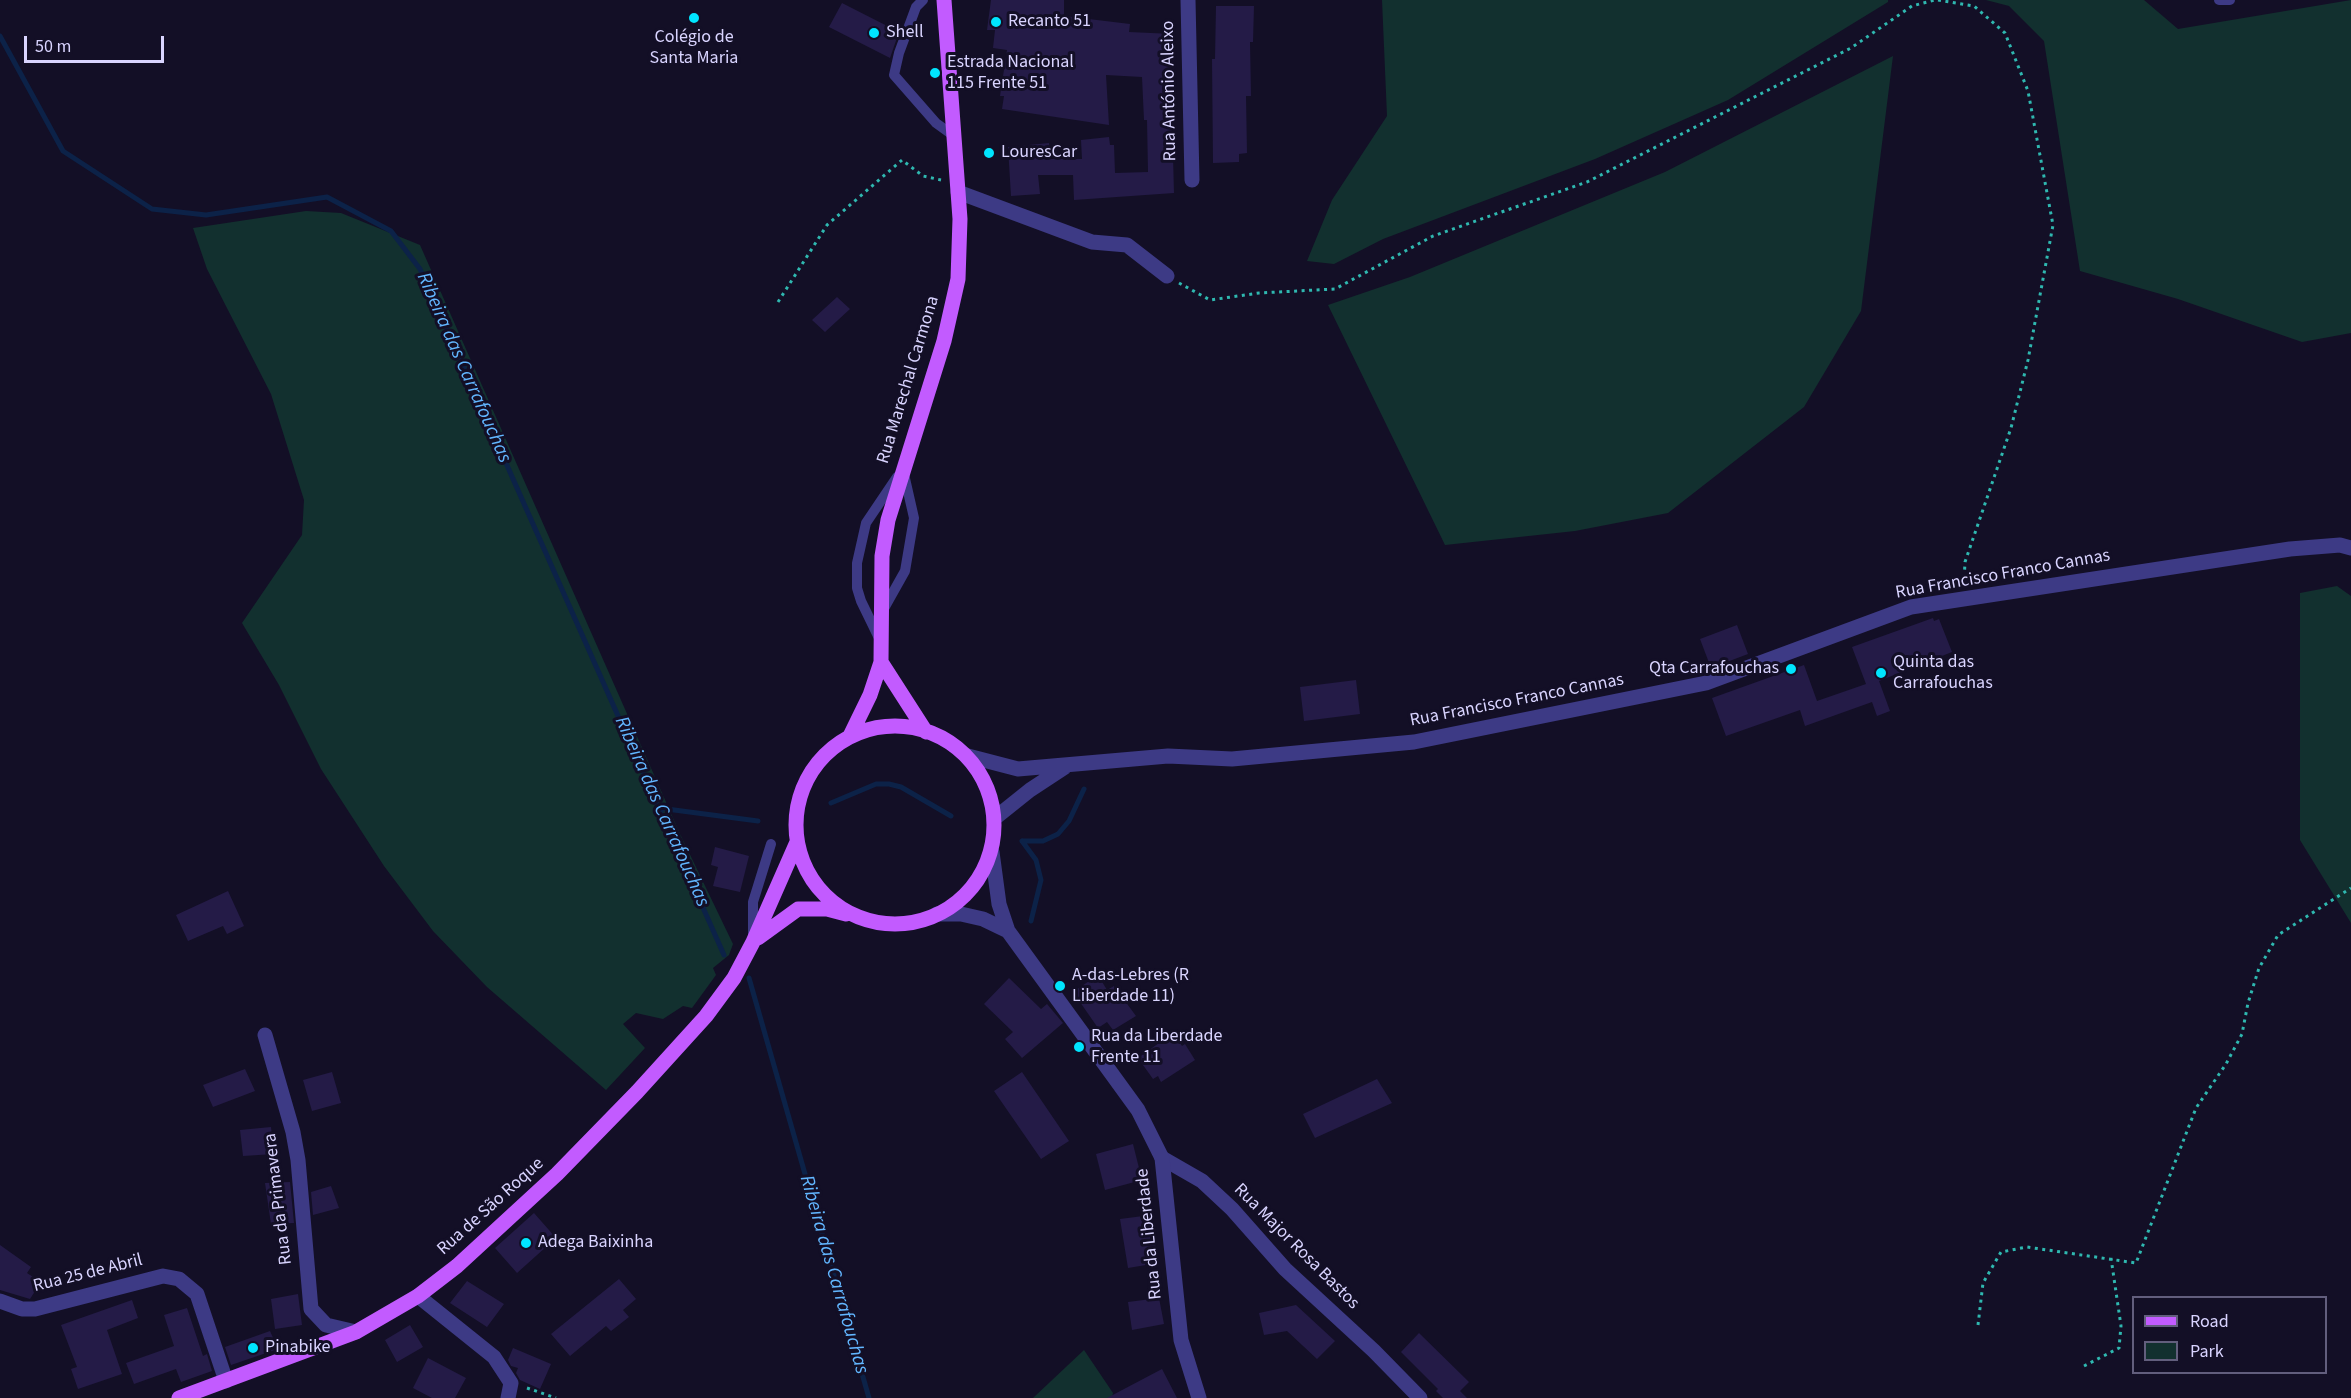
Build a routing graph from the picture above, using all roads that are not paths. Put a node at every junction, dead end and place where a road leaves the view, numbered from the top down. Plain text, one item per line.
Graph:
1 (923, 0) edge
2 (944, 0) edge
3 (1188, 0) edge
4 (2219, 0) edge
5 (2230, 0) edge
6 (954, 136) junction
7 (1192, 180) dead end
8 (957, 188) junction
9 (1167, 276) road end
10 (902, 469) junction
11 (2351, 548) edge
12 (880, 615) junction
13 (880, 639) junction
14 (881, 662) junction
15 (926, 732) junction
16 (850, 736) junction
17 (968, 756) junction
18 (1067, 765) junction
19 (995, 818) junction
20 (797, 842) junction
21 (771, 844) dead end
22 (992, 852) junction
23 (937, 914) junction
24 (854, 916) junction
25 (1008, 932) junction
26 (753, 942) junction
27 (265, 1035) dead end
28 (1162, 1158) junction
29 (418, 1296) junction
30 (0, 1301) edge
31 (356, 1332) junction
32 (226, 1381) junction
33 (510, 1390) edge
34 (179, 1398) edge
35 (1199, 1398) edge
36 (1420, 1398) edge

1 - 6 lane
2 - 6 main road, Rua Marechal Carmona
3 - 7 street, Rua António Aleixo
4 - 5 lane
6 - 8 main road, Rua Marechal Carmona
8 - 9 street
8 - 10 main road, Rua Marechal Carmona
10 - 12 main road, Rua Marechal Carmona
10 - 12 lane
10 - 13 lane
11 - 18 street, Rua Francisco Franco Cannas
12 - 13 main road, Rua Marechal Carmona
13 - 14 main road, Rua Marechal Carmona
14 - 15 main road
14 - 16 main road, Rua Marechal Carmona
15 - 16 main road
15 - 17 main road
16 - 20 main road
17 - 18 street, Rua Francisco Franco Cannas
17 - 19 main road
18 - 19 street, Rua Francisco Franco Cannas
19 - 22 main road
20 - 24 main road
20 - 26 main road, Rua de São Roque
21 - 26 lane
22 - 23 main road
22 - 25 street, Rua da Liberdade
23 - 24 main road
23 - 25 street, Rua da Liberdade
24 - 26 main road, Rua de São Roque
25 - 28 street, Rua da Liberdade
26 - 29 main road, Rua de São Roque
27 - 31 street, Rua da Primavera
28 - 35 street, Rua da Liberdade
28 - 36 street, Rua Major Rosa Bastos
29 - 31 main road, Rua de São Roque
29 - 33 street
30 - 32 street, Rua 25 de Abril
31 - 32 main road, Rua de São Roque
32 - 34 main road, Rua de São Roque

